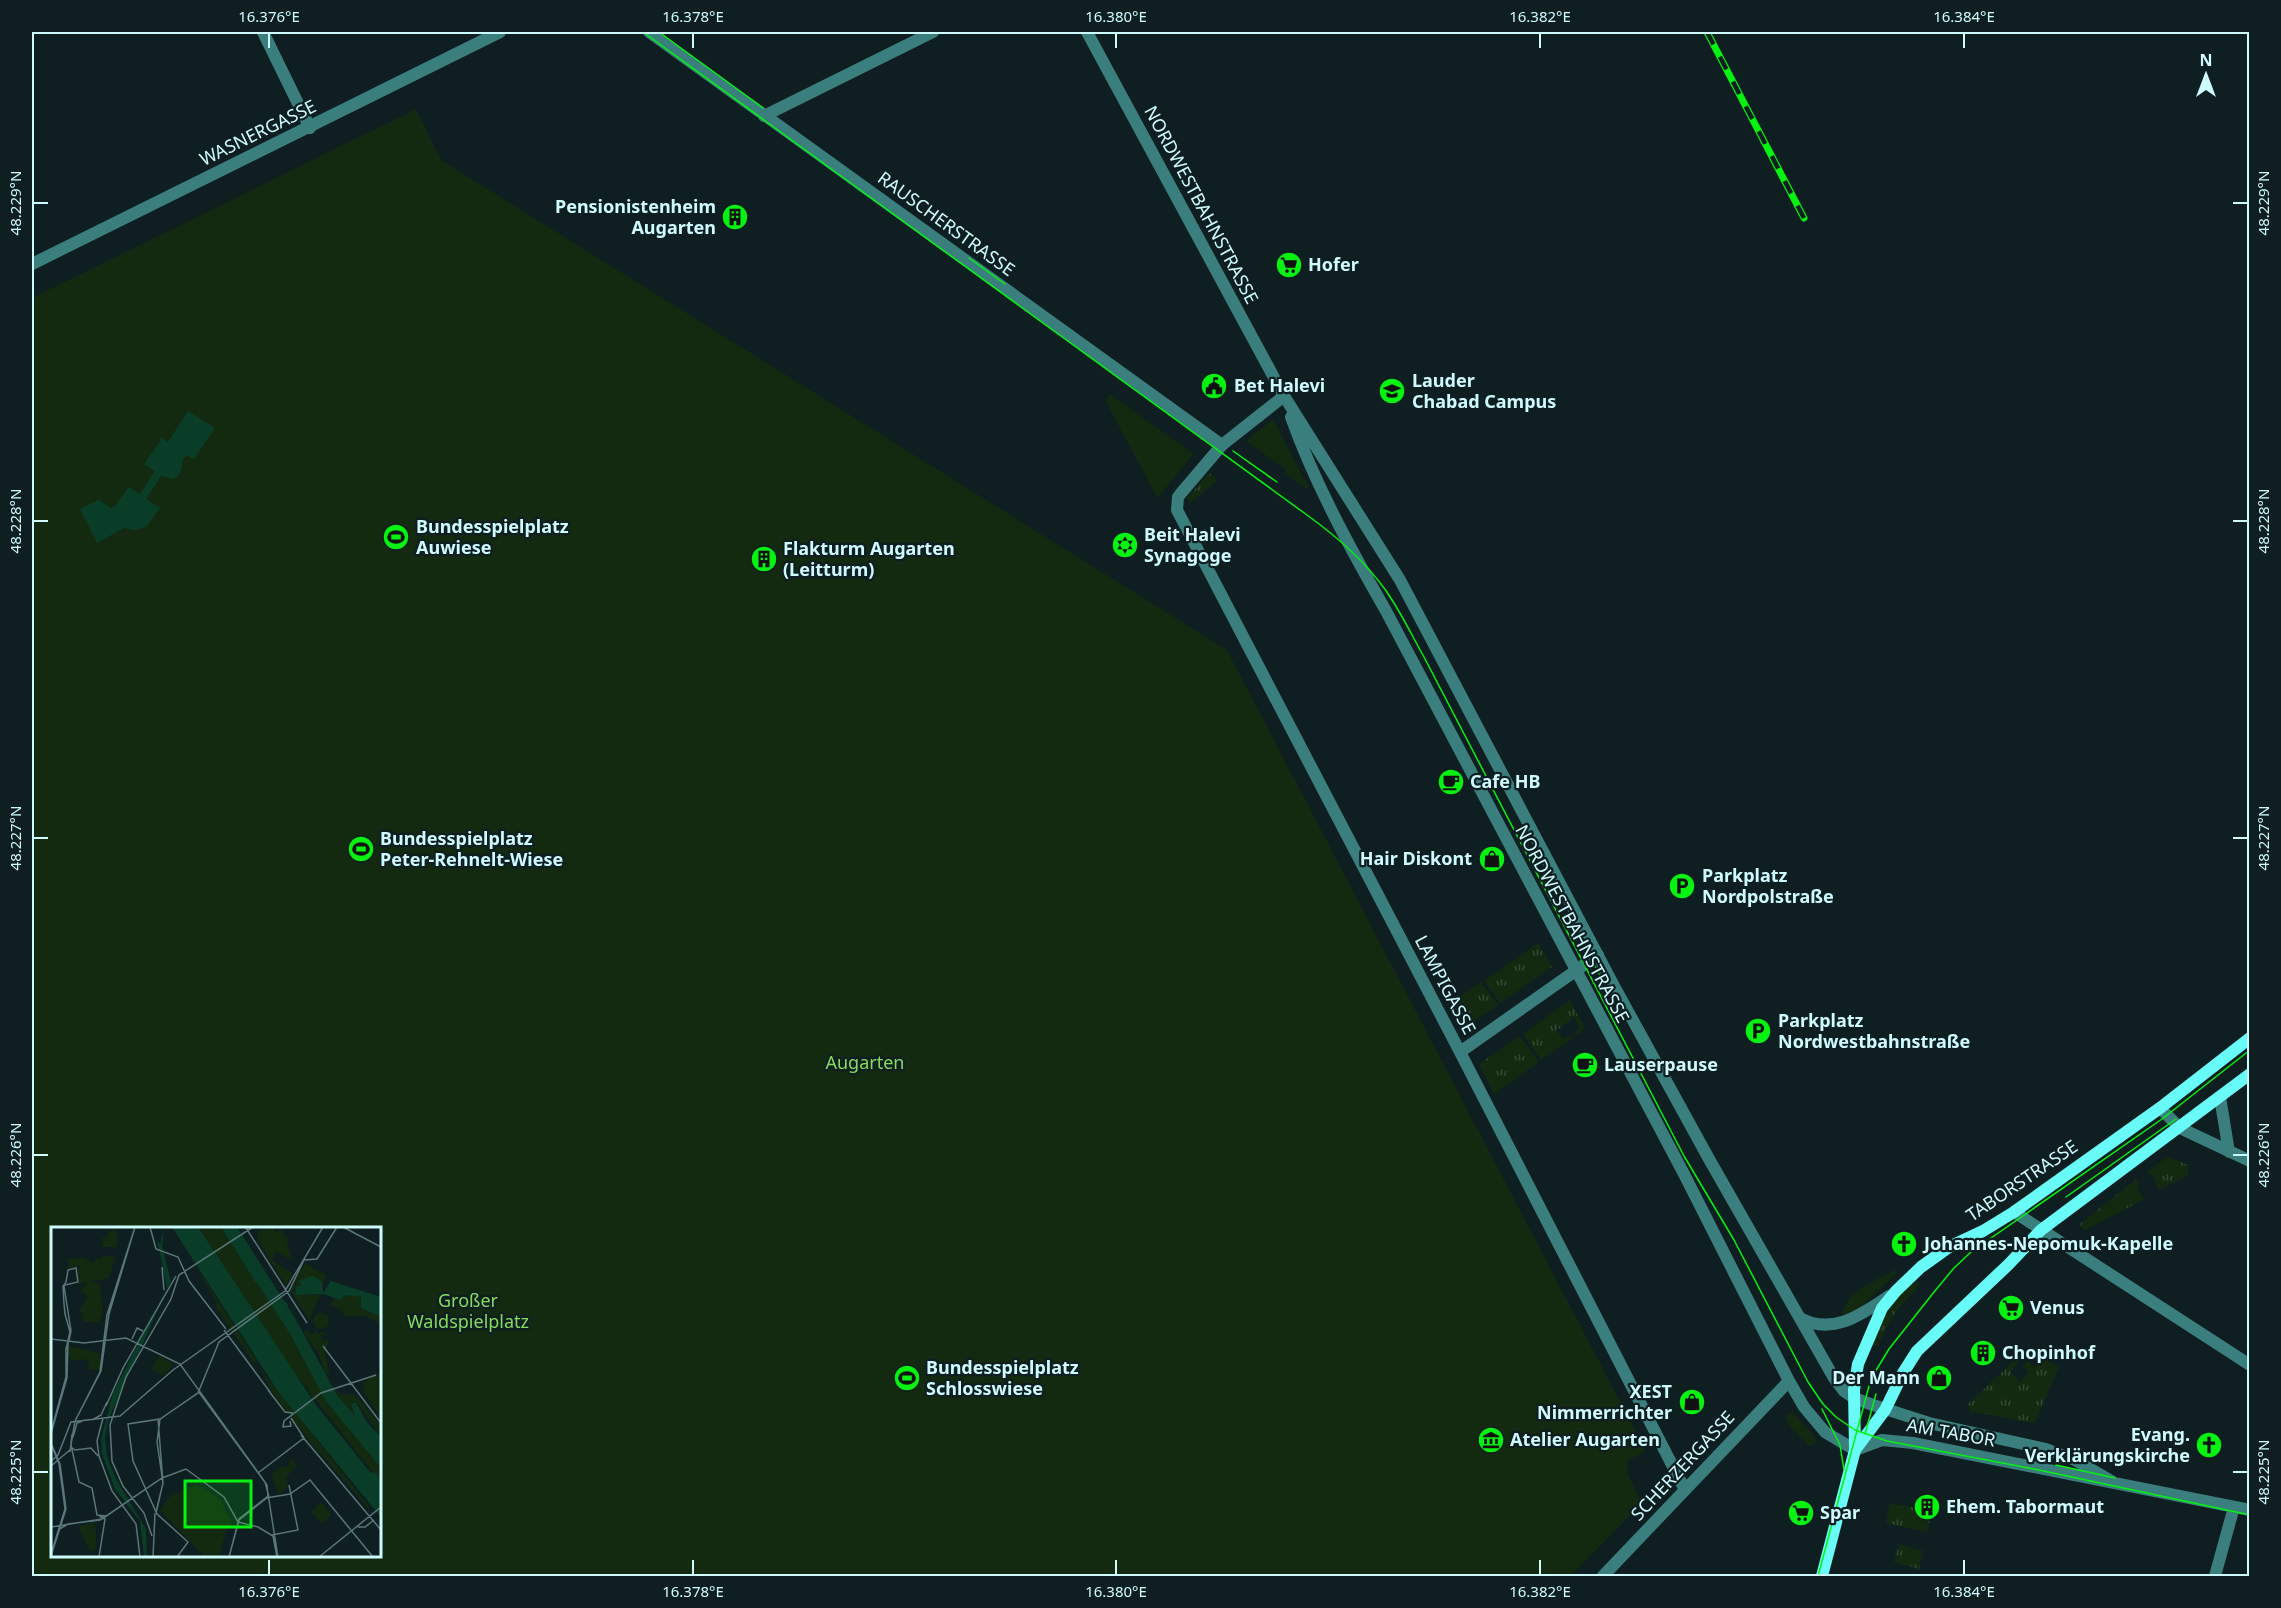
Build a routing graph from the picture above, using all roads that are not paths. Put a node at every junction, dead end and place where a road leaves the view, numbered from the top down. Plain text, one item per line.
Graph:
1 (263, 32) edge
2 (500, 32) edge
3 (649, 32) edge
4 (933, 32) edge
5 (1087, 32) edge
6 (764, 116) junction
7 (310, 128) junction
8 (32, 264) edge
9 (1284, 396) junction
10 (1222, 445) junction
11 (1598, 955) junction
12 (1576, 971) junction
13 (2250, 1038) edge
14 (1460, 1052) junction
15 (2250, 1074) edge
16 (2220, 1097) junction
17 (2160, 1108) junction
18 (2180, 1128) junction
19 (2229, 1152) junction
20 (2250, 1161) edge
21 (2014, 1212) junction
22 (2041, 1230) junction
23 (1896, 1291) junction
24 (1800, 1318) junction
25 (2250, 1365) edge
26 (1789, 1381) junction
27 (1854, 1398) junction
28 (1885, 1410) junction
29 (1855, 1450) junction
30 (2113, 1482) junction
31 (1685, 1490) junction
32 (2234, 1507) junction
33 (2250, 1510) edge
34 (1603, 1576) edge
35 (1822, 1576) edge
36 (2215, 1576) edge

1 - 7 street
2 - 7 street, WASNERGASSE
3 - 6 street, RAUSCHERSTRASSE
4 - 6 street
5 - 9 street, NORDWESTBAHNSTRASSE
6 - 10 street, RAUSCHERSTRASSE
7 - 8 street, WASNERGASSE
9 - 10 street
9 - 11 street, NORDWESTBAHNSTRASSE
9 - 12 street, NORDWESTBAHNSTRASSE
10 - 14 street, LAMPIGASSE
11 - 12 street
11 - 24 street, NORDWESTBAHNSTRASSE
12 - 14 street
12 - 26 street, NORDWESTBAHNSTRASSE
13 - 17 main road, TABORSTRASSE
14 - 31 street, LAMPIGASSE
15 - 16 main road, TABORSTRASSE
16 - 18 main road, TABORSTRASSE
16 - 19 street
17 - 18 street
17 - 21 main road, TABORSTRASSE
18 - 19 street
18 - 22 main road, TABORSTRASSE
19 - 20 street
21 - 22 street
21 - 23 main road, TABORSTRASSE
22 - 25 street
22 - 28 main road, TABORSTRASSE
23 - 24 street
23 - 27 main road, TABORSTRASSE
24 - 27 street, NORDWESTBAHNSTRASSE
26 - 29 street, NORDWESTBAHNSTRASSE
26 - 31 street, SCHERZERGASSE
27 - 28 street, NORDWESTBAHNSTRASSE
27 - 29 main road, TABORSTRASSE
28 - 29 main road, TABORSTRASSE
28 - 30 street, AM TABOR
29 - 30 street, AM TABOR
29 - 35 main road, TABORSTRASSE
30 - 32 street, AM TABOR
31 - 34 street, SCHERZERGASSE
32 - 33 street, AM TABOR
32 - 36 street

